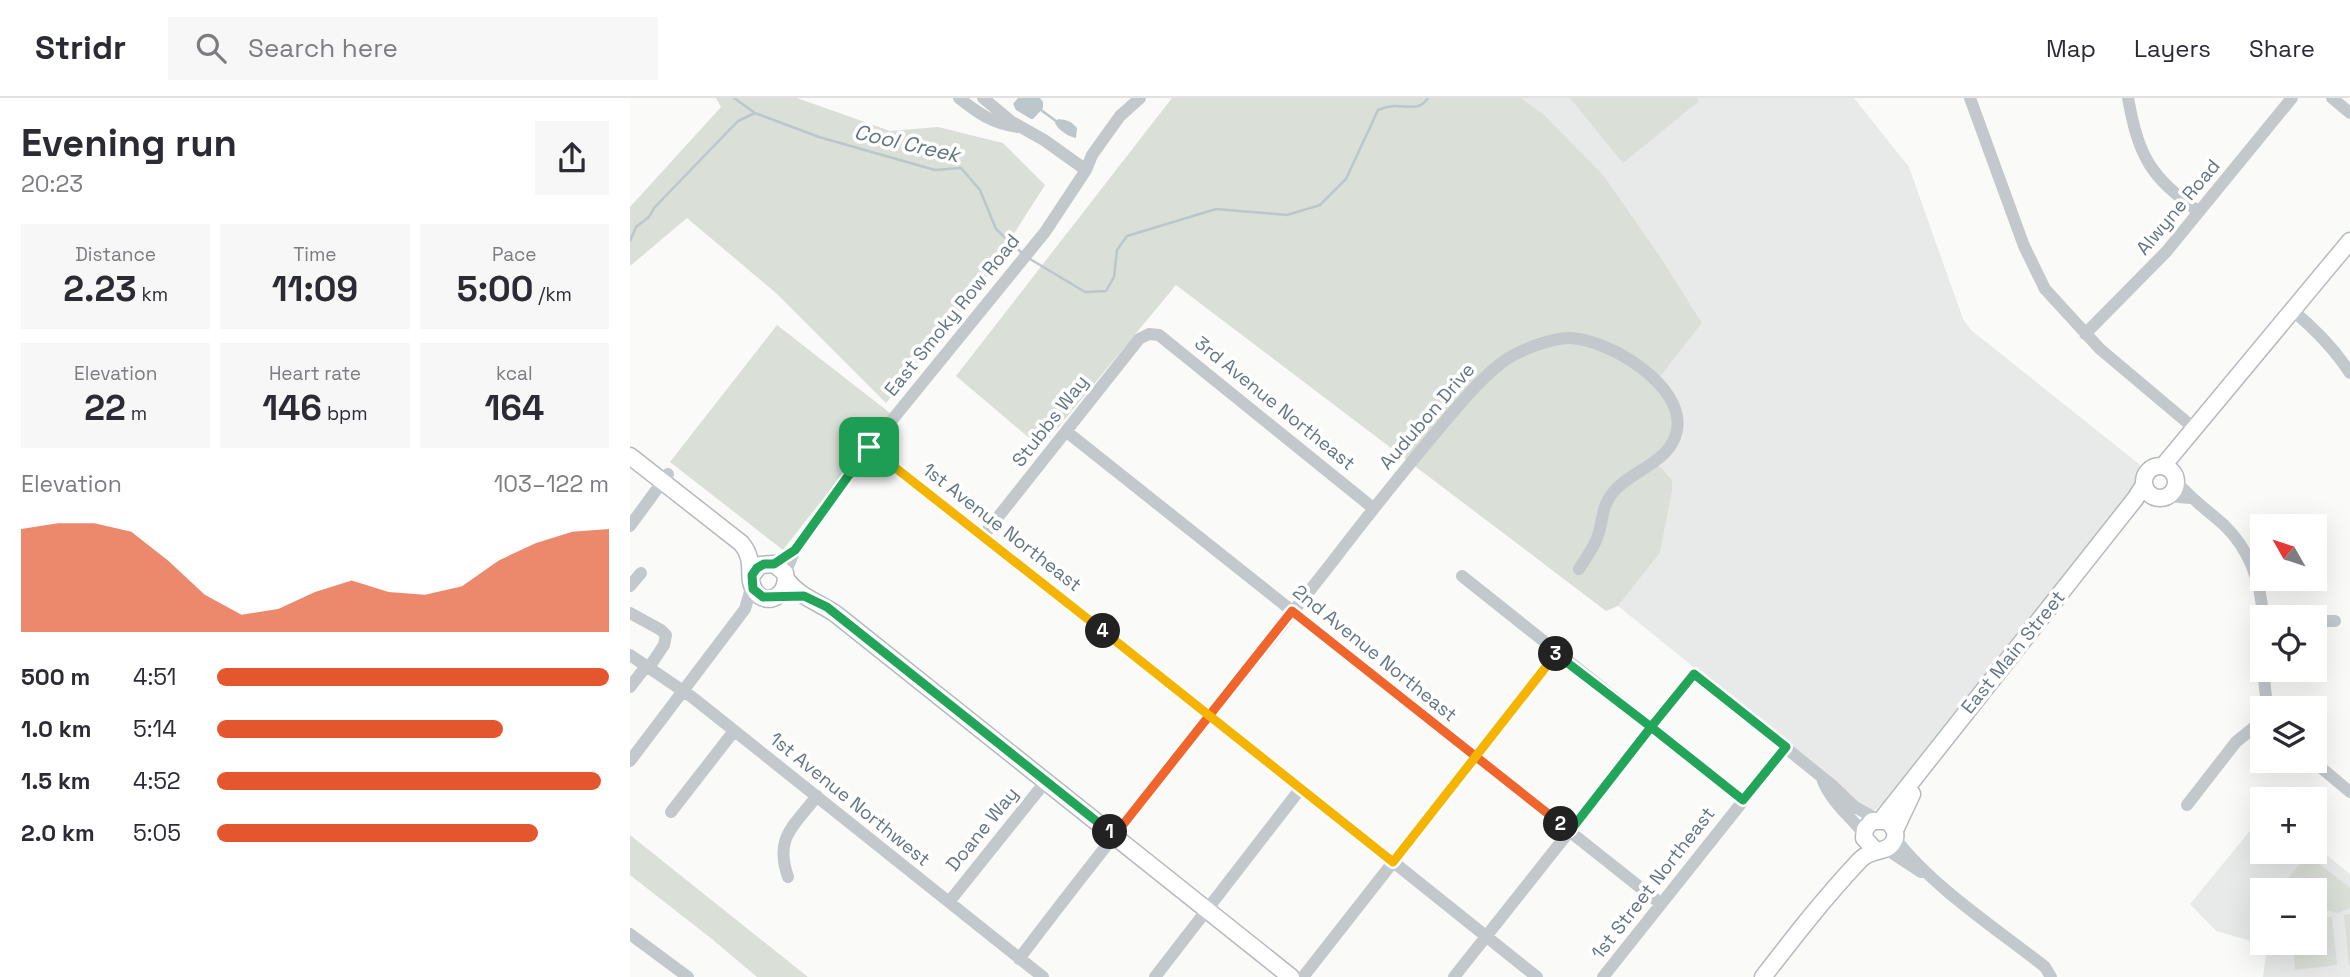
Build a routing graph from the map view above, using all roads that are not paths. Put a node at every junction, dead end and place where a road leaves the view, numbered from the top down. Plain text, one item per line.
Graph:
1 (959, 98) edge
2 (983, 98) edge
3 (1970, 98) edge
4 (2128, 98) edge
5 (2292, 98) edge
6 (2332, 98) edge
7 (1135, 103) edge
8 (2350, 113) edge
9 (1021, 127) junction
10 (1086, 170) junction
11 (2199, 212) junction
12 (2350, 241) edge
13 (2292, 310) junction
14 (1149, 334) joint
15 (2085, 334) junction
16 (2350, 373) edge
17 (1067, 432) junction
18 (2191, 435) junction
19 (630, 443) edge
20 (869, 447) junction
21 (630, 456) edge
22 (666, 478) junction
23 (2163, 483) junction
24 (1373, 508) junction
25 (630, 526) edge
26 (983, 536) junction
27 (1579, 569) dead end
28 (779, 570) junction
29 (641, 573) dead end
30 (1462, 576) dead end
31 (752, 580) junction
32 (630, 586) edge
33 (804, 596) junction
34 (773, 597) junction
35 (2262, 605) edge
36 (745, 609) junction
37 (1292, 611) junction
38 (630, 613) edge
39 (2327, 621) edge
40 (2334, 621) dead end
41 (1557, 653) junction
42 (630, 655) edge
43 (649, 666) junction
44 (630, 687) edge
45 (684, 691) junction
46 (1209, 714) junction
47 (1651, 727) junction
48 (734, 730) junction
49 (2250, 731) edge
50 (1786, 747) junction
51 (1476, 758) junction
52 (630, 761) edge
53 (2327, 773) edge
54 (1821, 778) junction
55 (1046, 781) junction
56 (1301, 788) junction
57 (2350, 792) edge
58 (817, 796) junction
59 (1743, 800) junction
60 (2187, 805) dead end
61 (671, 811) dead end
62 (1570, 831) junction
63 (1880, 835) junction
64 (1114, 836) junction
65 (1393, 862) junction
66 (788, 877) dead end
67 (948, 902) junction
68 (1661, 904) junction
69 (1207, 910) junction
70 (630, 934) edge
71 (1486, 937) junction
72 (1019, 959) junction
73 (688, 977) edge
74 (1043, 977) edge
75 (1154, 977) edge
76 (1291, 977) edge
77 (1303, 977) edge
78 (1454, 977) edge
79 (1537, 977) edge
80 (1603, 977) edge
81 (1765, 977) edge
82 (2051, 977) edge

1 - 9 street
2 - 9 street
3 - 15 street
4 - 11 street
5 - 11 street, Alwyne Road
6 - 8 street
7 - 10 street, East Smoky Row Road
9 - 10 street
10 - 20 street, East Smoky Row Road
11 - 15 street, Alwyne Road
12 - 13 main road, East Main Street
13 - 16 street
13 - 18 main road, East Main Street
14 - 17 street, Stubbs Way
14 - 24 street, 3rd Avenue Northeast
15 - 18 street
17 - 26 street, Stubbs Way
17 - 37 street, 2nd Avenue Northeast
18 - 23 main road, East Main Street
19 - 22 main road
20 - 26 street, 1st Avenue Northeast
20 - 28 street, East Smoky Row Road
21 - 22 main road
22 - 25 street
22 - 28 main road
22 - 31 main road
23 - 35 street
23 - 63 main road, East Main Street
24 - 27 street, Audubon Drive
24 - 37 street, Audubon Drive
26 - 46 street, 1st Avenue Northeast
28 - 31 main road
28 - 33 main road
28 - 34 main road
29 - 32 street
30 - 41 street
31 - 34 main road
31 - 36 street
33 - 34 main road
33 - 55 main road
34 - 36 street
36 - 45 street
37 - 46 street, Audubon Drive
37 - 51 street, 2nd Avenue Northeast
38 - 43 street
39 - 40 street
41 - 47 street
41 - 51 street
42 - 43 street, 1st Avenue Northwest
43 - 44 street
43 - 45 street, 1st Avenue Northwest
45 - 48 street, 1st Avenue Northwest
45 - 52 street
46 - 56 street, 1st Avenue Northeast
46 - 64 street, Audubon Drive
47 - 50 street
47 - 59 street
47 - 62 street
48 - 58 street, 1st Avenue Northwest
48 - 61 street
49 - 60 street
50 - 54 street
50 - 59 street, 1st Street Northeast
51 - 62 street, 2nd Avenue Northeast
51 - 65 street
53 - 57 street
54 - 63 street
54 - 63 street
55 - 64 main road
55 - 67 street, Doane Way
56 - 65 street, 1st Avenue Northeast
56 - 69 street
58 - 66 street
58 - 67 street, 1st Avenue Northwest
59 - 68 street, 1st Street Northeast
62 - 68 street, 2nd Avenue Northeast
62 - 71 street
63 - 81 main road, East Main Street
63 - 82 street
64 - 69 main road
64 - 72 street, Audubon Drive
65 - 71 street, 1st Avenue Northeast
65 - 77 street
67 - 72 street, 1st Avenue Northwest
68 - 80 street, 1st Street Northeast
69 - 75 street
69 - 76 main road
70 - 73 street
71 - 78 street
71 - 79 street, 1st Avenue Northeast
72 - 74 street, 1st Avenue Northwest

